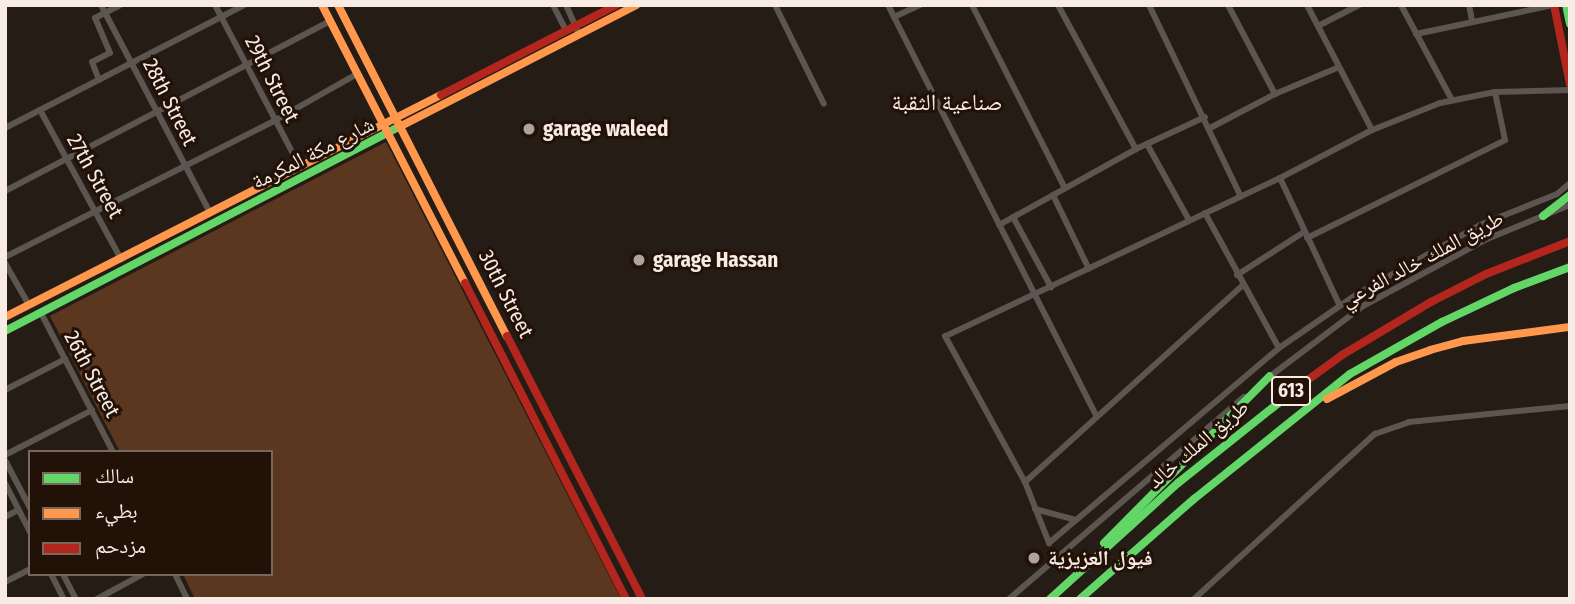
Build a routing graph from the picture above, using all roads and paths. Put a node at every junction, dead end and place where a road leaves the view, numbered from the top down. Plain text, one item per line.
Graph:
1 (101, 5) edge
2 (120, 5) edge
3 (215, 5) edge
4 (244, 5) edge
5 (322, 5) edge
6 (338, 5) edge
7 (553, 5) edge
8 (566, 5) edge
9 (616, 5) edge
10 (636, 5) edge
11 (775, 5) edge
12 (888, 5) edge
13 (920, 5) edge
14 (972, 5) edge
15 (1058, 5) edge
16 (1149, 5) edge
17 (1307, 5) edge
18 (1359, 5) edge
19 (1401, 5) edge
20 (1469, 5) edge
21 (1554, 5) edge
22 (1566, 5) edge
23 (1231, 6) edge
24 (105, 13) junction
25 (221, 17) junction
26 (894, 17) junction
27 (330, 21) junction
28 (1472, 21) junction
29 (1570, 24) edge
30 (1318, 26) junction
31 (577, 30) junction
32 (566, 31) junction
33 (1416, 34) junction
34 (131, 63) junction
35 (245, 64) junction
36 (1339, 66) junction
37 (357, 74) junction
38 (99, 80) junction
39 (1570, 84) edge
40 (1570, 90) edge
41 (1495, 93) junction
42 (1275, 94) junction
43 (1452, 100) junction
44 (824, 104) dead end
45 (40, 110) junction
46 (155, 111) junction
47 (395, 117) junction
48 (1205, 117) junction
49 (274, 121) junction
50 (383, 123) junction
51 (5, 128) edge
52 (400, 128) junction
53 (1210, 128) junction
54 (1372, 130) junction
55 (388, 134) junction
56 (1147, 144) junction
57 (1136, 149) junction
58 (66, 159) junction
59 (184, 166) junction
60 (300, 167) junction
61 (1280, 178) junction
62 (1570, 183) edge
63 (1065, 188) junction
64 (5, 191) edge
65 (1053, 195) junction
66 (1240, 195) junction
67 (1570, 195) edge
68 (1570, 205) edge
69 (94, 212) junction
70 (210, 213) junction
71 (1205, 213) junction
72 (1543, 216) junction
73 (1013, 217) junction
74 (1189, 220) junction
75 (999, 225) junction
76 (1306, 235) junction
77 (1570, 241) edge
78 (5, 257) edge
79 (121, 259) junction
80 (5, 263) edge
81 (1570, 267) edge
82 (1089, 269) junction
83 (1237, 275) junction
84 (1243, 285) junction
85 (1051, 287) junction
86 (1036, 295) junction
87 (29, 305) junction
88 (1340, 306) junction
89 (41, 313) junction
90 (5, 317) edge
91 (1570, 327) edge
92 (5, 331) edge
93 (1570, 334) edge
94 (1499, 337) junction
95 (1279, 348) junction
96 (65, 359) junction
97 (1269, 376) junction
98 (5, 390) edge
99 (1570, 406) edge
100 (92, 410) junction
101 (1096, 416) junction
102 (1294, 418) junction
103 (112, 450) edge
104 (5, 457) edge
105 (1025, 482) junction
106 (5, 483) edge
107 (28, 504) edge
108 (1035, 509) junction
109 (19, 510) junction
110 (5, 517) edge
111 (1076, 520) junction
112 (28, 528) edge
113 (1049, 543) junction
114 (1054, 560) junction
115 (28, 570) edge
116 (52, 576) edge
117 (65, 576) edge
118 (140, 576) edge
119 (176, 576) edge
120 (5, 582) edge
121 (1053, 596) edge
122 (64, 599) edge
123 (76, 599) edge
124 (97, 599) edge
125 (187, 599) edge
126 (626, 599) edge
127 (642, 599) edge
128 (1009, 599) edge
129 (1080, 599) edge
130 (1194, 599) edge

1 - 24 street, 28th Street
2 - 24 street
3 - 25 street, 29th Street
4 - 25 street
5 - 27 main road, 30th Street
6 - 47 main road, 30th Street
7 - 32 street
8 - 31 street
9 - 31 main road, شارع مكة المكرمة
10 - 31 main road, شارع مكة المكرمة
11 - 44 street
12 - 26 street
13 - 26 street
14 - 63 street
15 - 57 street
16 - 48 street
17 - 30 street
18 - 30 street
19 - 33 street
20 - 28 street
21 - 28 street
21 - 39 main road
22 - 29 main road
23 - 42 street
24 - 34 street, 28th Street
24 - 38 street
25 - 34 street
25 - 35 street, 29th Street
26 - 75 street
27 - 35 street
27 - 37 main road, 30th Street
28 - 33 street
30 - 36 street
31 - 32 main road, شارع مكة المكرمة
31 - 52 main road, شارع مكة المكرمة
32 - 47 main road, شارع مكة المكرمة
33 - 43 street
34 - 38 street
34 - 46 street, 28th Street
35 - 46 street
35 - 49 street, 29th Street
36 - 42 street
36 - 54 street
37 - 49 street
37 - 50 main road, 30th Street
38 - 45 street
40 - 41 street
41 - 43 street
41 - 76 street
42 - 53 street
43 - 54 street
45 - 51 street
45 - 58 street, 27th Street
46 - 58 street
46 - 59 street, 28th Street
47 - 50 main road, شارع مكة المكرمة
47 - 52 main road, 30th Street
48 - 53 street
48 - 56 street
49 - 59 street
49 - 60 street, 29th Street
50 - 55 main road, 30th Street
50 - 60 main road, شارع مكة المكرمة
52 - 55 main road, شارع مكة المكرمة
52 - 127 main road, 30th Street
53 - 66 street
54 - 61 street
55 - 89 main road, شارع مكة المكرمة
55 - 126 main road, 30th Street
56 - 57 street
56 - 74 street
57 - 63 street
58 - 64 street
58 - 69 street, 27th Street
59 - 69 street
59 - 70 street, 28th Street
60 - 70 main road, شارع مكة المكرمة
61 - 66 street
61 - 76 street
62 - 88 street
63 - 65 street
65 - 73 street
65 - 82 street
66 - 71 street
67 - 72 main road
68 - 72 street, طريق الملك خالد الفرعي
69 - 78 street
69 - 79 street, 27th Street
70 - 79 main road, شارع مكة المكرمة
71 - 74 street
71 - 83 street
72 - 97 street, طريق الملك خالد الفرعي
73 - 75 street
73 - 85 street
74 - 82 street
75 - 86 street
76 - 83 street
76 - 88 street
77 - 121 main road, طريق الملك خالد / 613
79 - 87 main road, شارع مكة المكرمة
80 - 87 street
81 - 102 main road, طريق الملك خالد / 613
82 - 85 street
83 - 84 street
84 - 95 street
84 - 101 street
85 - 86 street
86 - 101 street
86 - 105 street
87 - 90 main road, شارع مكة المكرمة
88 - 95 street
89 - 92 main road, شارع مكة المكرمة
89 - 96 street, 26th Street
91 - 94 main road
93 - 94 main road
94 - 102 main road
95 - 111 street
96 - 98 street
96 - 100 street, 26th Street
97 - 114 street, طريق الملك خالد الفرعي
97 - 121 main road
99 - 130 street
100 - 103 street, 26th Street
100 - 104 street
101 - 105 street
102 - 129 main road, طريق الملك خالد / 613
104 - 107 street
105 - 108 street
106 - 109 street
108 - 111 street
108 - 113 street
109 - 110 street
109 - 112 street
111 - 113 street
113 - 114 street
114 - 128 street, طريق الملك خالد الفرعي
115 - 120 street
116 - 122 street
117 - 123 street
118 - 124 street
119 - 125 street

